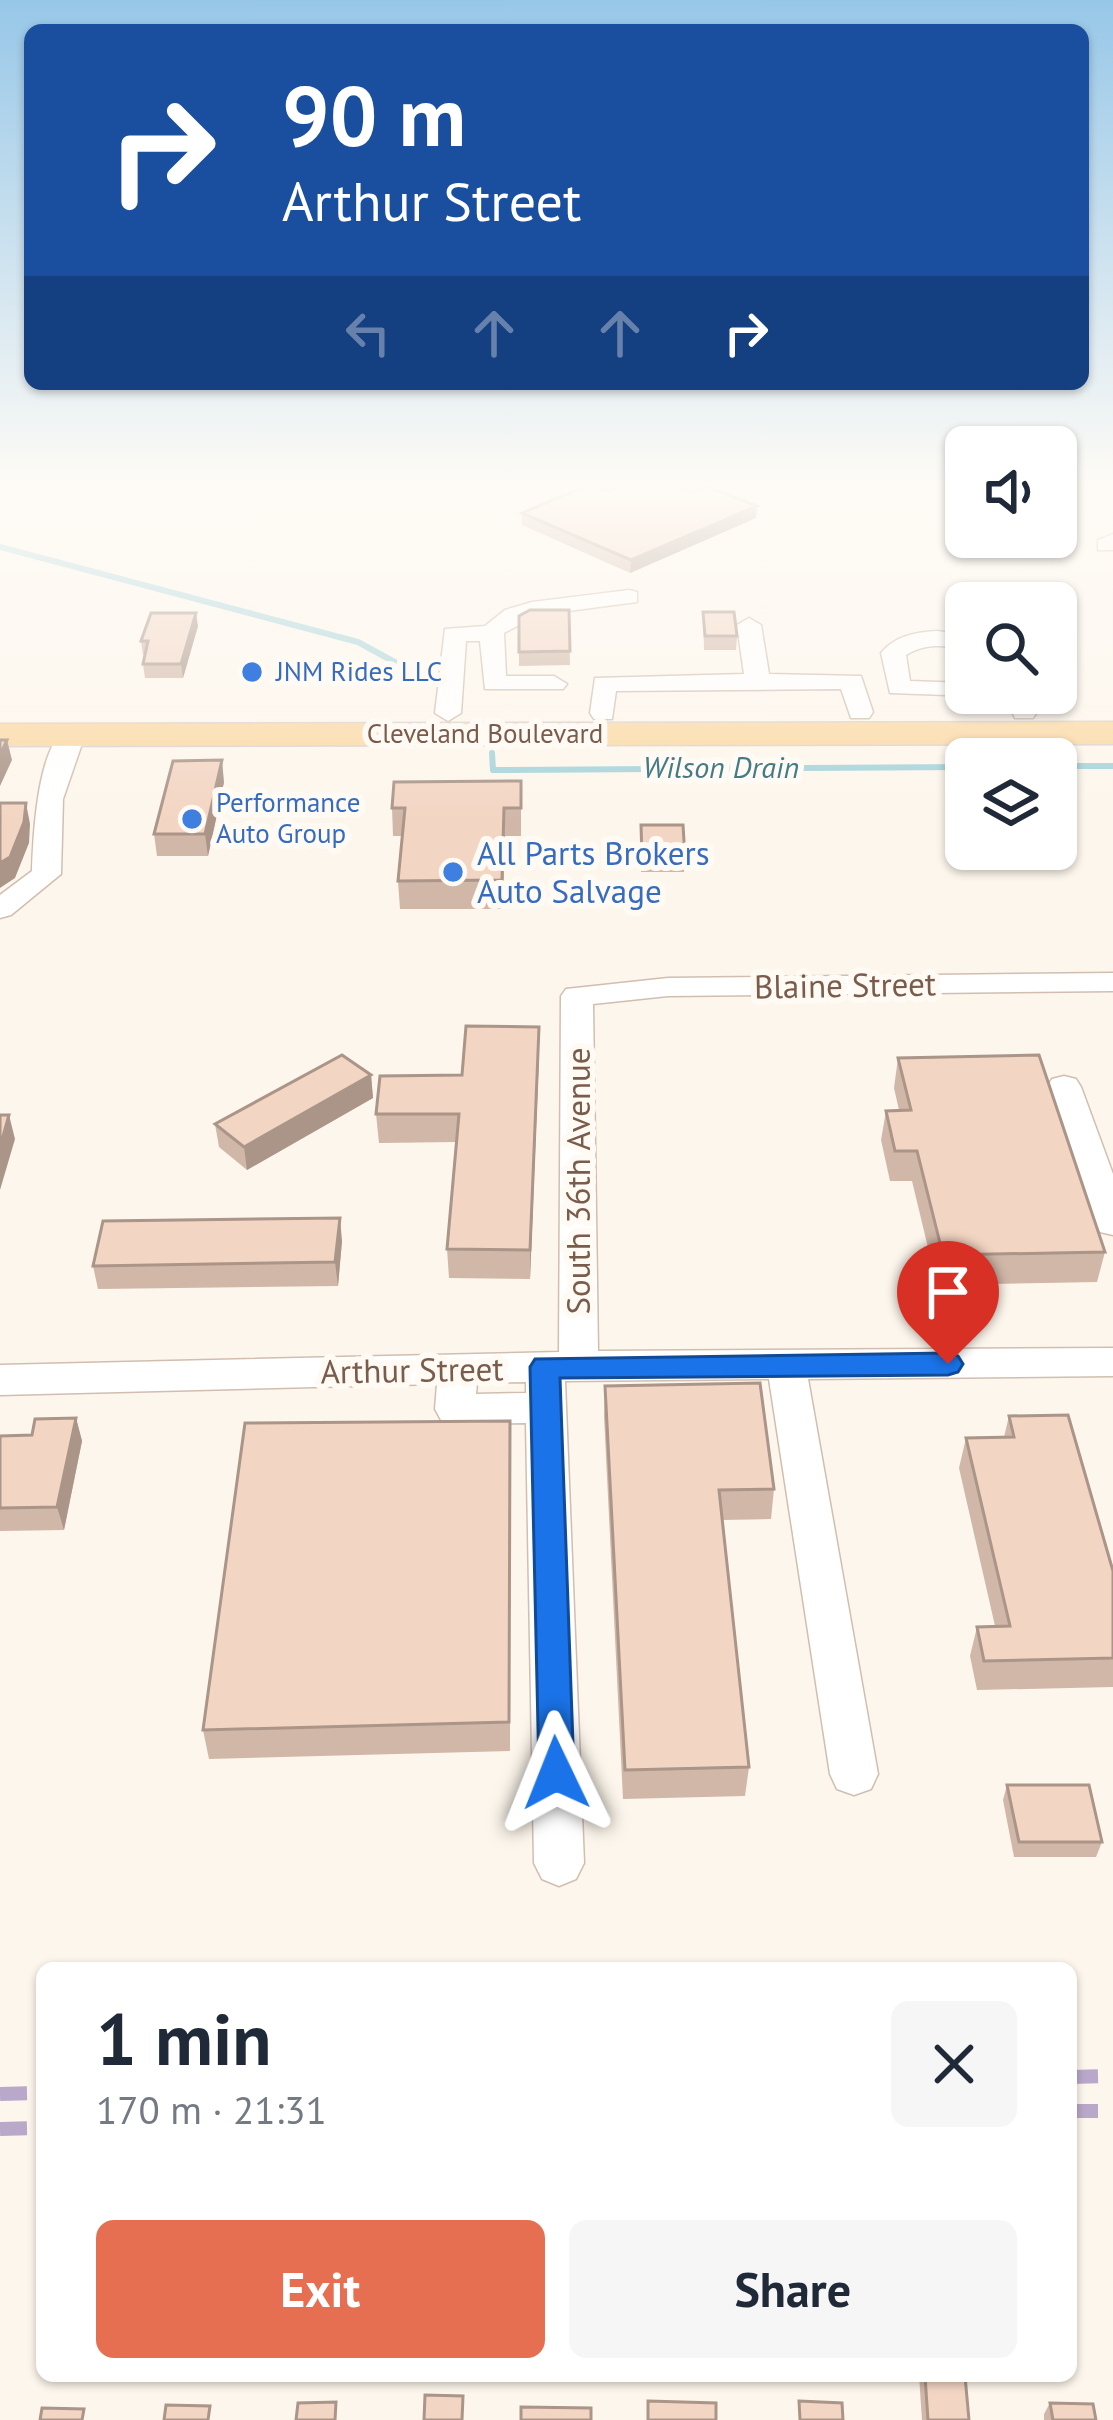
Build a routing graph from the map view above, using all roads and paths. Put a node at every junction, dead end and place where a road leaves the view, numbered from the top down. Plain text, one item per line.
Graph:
1 (629, 597) dead end
2 (749, 625) dead end
3 (492, 633) junction
4 (945, 640) edge
5 (844, 648) dead end
6 (758, 681) junction
7 (494, 684) junction
8 (554, 684) dead end
9 (945, 690) edge
10 (856, 697) junction
11 (449, 699) junction
12 (945, 700) edge
13 (1077, 708) edge
14 (1113, 712) edge
15 (603, 713) junction
16 (0, 715) edge
17 (1113, 734) edge
18 (0, 735) edge
19 (72, 735) junction
20 (0, 910) edge
21 (1113, 982) edge
22 (577, 996) joint
23 (1064, 1087) dead end
24 (1113, 1223) edge
25 (1113, 1363) edge
26 (786, 1365) junction
27 (0, 1380) edge
28 (557, 1380) junction
29 (854, 1774) dead end
30 (559, 1862) dead end

1 - 3 street
2 - 6 street
3 - 7 street
3 - 11 street
4 - 9 street
5 - 10 street
6 - 10 street
6 - 15 street
7 - 8 street
7 - 11 street
10 - 12 main road, Cleveland Boulevard
10 - 15 main road, Cleveland Boulevard
11 - 15 main road, Cleveland Boulevard
11 - 16 main road, Cleveland Boulevard
13 - 14 main road, Cleveland Boulevard
17 - 19 main road, Cleveland Boulevard
18 - 19 main road, Cleveland Boulevard
19 - 20 street
21 - 22 street, Blaine Street
22 - 28 street, South 36th Avenue
23 - 24 street
25 - 26 street
26 - 28 street
26 - 29 street
27 - 28 street, Arthur Street
28 - 30 street, South 36th Avenue

